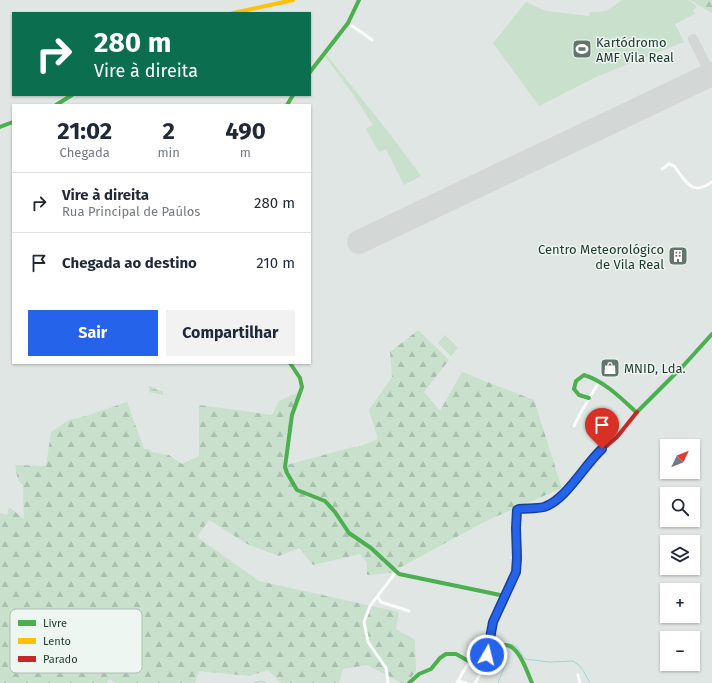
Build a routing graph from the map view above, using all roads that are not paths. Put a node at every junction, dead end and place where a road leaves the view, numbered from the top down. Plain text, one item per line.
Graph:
1 (293, 0) edge
2 (359, 0) edge
3 (238, 12) edge
4 (348, 23) junction
5 (372, 40) dead end
6 (311, 71) edge
7 (70, 96) edge
8 (58, 104) edge
9 (12, 122) edge
10 (0, 127) edge
11 (662, 169) dead end
12 (712, 182) edge
13 (712, 334) edge
14 (291, 364) edge
15 (599, 382) junction
16 (589, 398) junction
17 (636, 412) junction
18 (574, 426) dead end
19 (396, 572) junction
20 (505, 596) junction
21 (378, 597) junction
22 (408, 611) dead end
23 (472, 663) junction
24 (482, 666) junction
25 (482, 671) junction
26 (578, 675) dead end
27 (458, 682) edge
28 (388, 683) edge
29 (409, 683) edge
30 (466, 683) edge
31 (476, 683) edge
32 (532, 683) edge
33 (580, 683) edge

1 - 3 street
2 - 4 street
4 - 5 street
4 - 6 street
7 - 8 street
9 - 10 street
11 - 12 street
13 - 17 street
14 - 19 street
15 - 16 street
15 - 16 street
15 - 17 street
16 - 18 street
17 - 20 street
19 - 20 street
19 - 21 street
20 - 24 street
21 - 22 street
21 - 28 street
23 - 24 street
23 - 27 street
23 - 29 street
24 - 25 street
25 - 31 street
25 - 32 street
26 - 33 street
27 - 30 street

